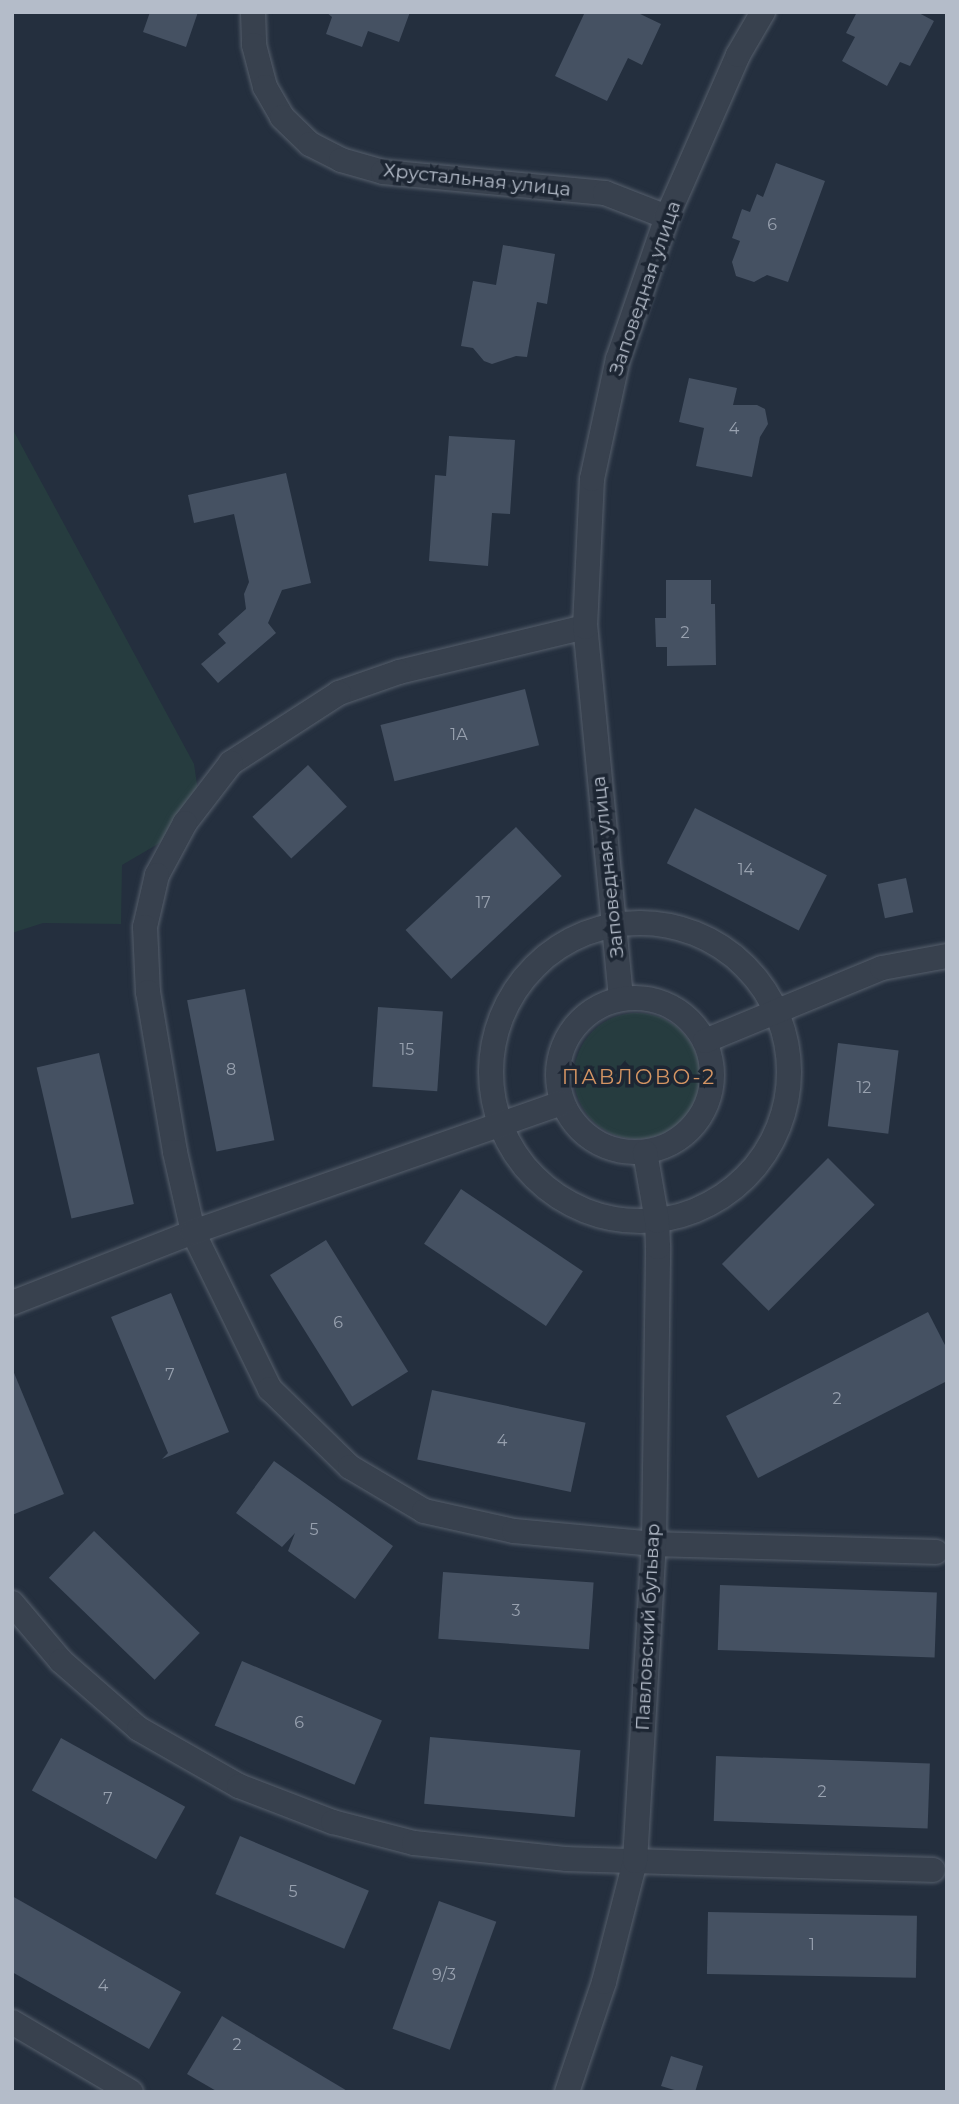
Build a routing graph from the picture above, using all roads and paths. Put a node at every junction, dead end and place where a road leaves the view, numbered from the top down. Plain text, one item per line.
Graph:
1 (253, 12) edge
2 (763, 12) edge
3 (667, 217) junction
4 (584, 627) junction
5 (615, 923) junction
6 (947, 956) edge
7 (621, 998) junction
8 (777, 1009) junction
9 (705, 1041) junction
10 (562, 1103) junction
11 (499, 1124) junction
12 (645, 1152) junction
13 (657, 1221) junction
14 (193, 1232) junction
15 (12, 1303) edge
16 (654, 1544) junction
17 (936, 1552) dead end
18 (12, 1603) edge
19 (635, 1861) junction
20 (933, 1870) dead end
21 (12, 2022) edge
22 (131, 2092) edge
23 (567, 2092) edge

1 - 3 street, Хрустальная улица
2 - 3 street, Заповедная улица
3 - 4 street, Заповедная улица
4 - 5 street, Заповедная улица
4 - 14 street
5 - 7 street, Заповедная улица
5 - 8 street
5 - 11 street
6 - 8 street
7 - 9 street
7 - 10 street
8 - 9 street
8 - 13 street
9 - 12 street
10 - 11 street
10 - 12 street
11 - 13 street
11 - 14 street
12 - 13 street, Павловский бульвар
13 - 16 street, Павловский бульвар
14 - 15 street
14 - 16 street
16 - 17 street
16 - 19 street, Павловский бульвар
18 - 19 street
19 - 20 street
19 - 23 street, Павловский бульвар
21 - 22 street

